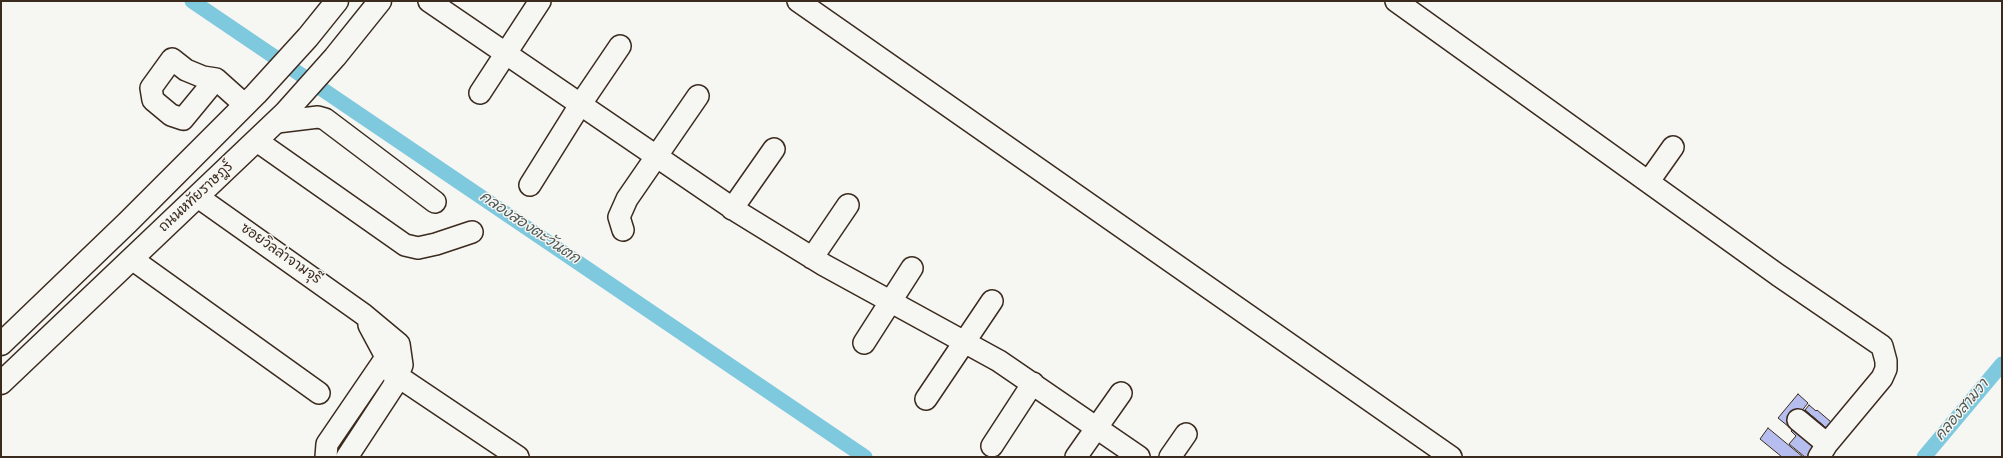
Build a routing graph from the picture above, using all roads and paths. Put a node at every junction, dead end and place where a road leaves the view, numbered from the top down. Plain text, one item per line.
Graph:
1 (337, 1) edge
2 (380, 1) edge
3 (429, 1) edge
4 (540, 1) edge
5 (798, 1) edge
6 (1396, 1) edge
7 (620, 46) dead end
8 (505, 54) junction
9 (216, 79) dead end
10 (480, 93) dead end
11 (698, 96) dead end
12 (251, 100) junction
13 (580, 105) junction
14 (281, 118) junction
15 (257, 141) junction
16 (1673, 147) dead end
17 (774, 148) dead end
18 (657, 157) junction
19 (1648, 181) junction
20 (530, 186) dead end
21 (198, 197) junction
22 (435, 202) dead end
23 (848, 205) dead end
24 (732, 209) junction
25 (622, 230) dead end
26 (472, 232) dead end
27 (812, 258) junction
28 (132, 259) junction
29 (912, 268) dead end
30 (992, 300) dead end
31 (890, 302) junction
32 (965, 341) junction
33 (864, 343) dead end
34 (1, 344) edge
35 (389, 371) junction
36 (1, 383) edge
37 (1033, 384) junction
38 (319, 393) dead end
39 (1121, 393) dead end
40 (926, 399) dead end
41 (1798, 420) dead end
42 (1097, 428) junction
43 (1186, 434) dead end
44 (992, 446) dead end
45 (1823, 451) edge
46 (326, 457) edge
47 (347, 457) edge
48 (518, 457) edge
49 (1076, 457) edge
50 (1139, 457) edge
51 (1170, 457) edge
52 (1450, 457) edge

1 - 12 main road
2 - 14 main road, ถนนหทัยราษฎร์
3 - 8 street
4 - 8 street
5 - 52 street
6 - 19 street
7 - 13 street
8 - 10 street
8 - 13 street
9 - 12 street
11 - 18 street
12 - 34 main road
13 - 18 street
13 - 20 street
14 - 15 main road, ถนนหทัยราษฎร์
14 - 22 street
15 - 21 main road, ถนนหทัยราษฎร์
15 - 26 street
16 - 19 street
17 - 24 street
18 - 24 street
18 - 25 street
19 - 45 street
21 - 28 main road, ถนนหทัยราษฎร์
21 - 35 street, ซอยวิลล่าจามจุรี
23 - 27 street
24 - 27 street
27 - 31 street
28 - 36 main road, ถนนหทัยราษฎร์
28 - 38 street
29 - 31 street
30 - 32 street
31 - 32 street
31 - 33 street
32 - 37 street
32 - 40 street
35 - 46 street
35 - 47 street, ซอยวิลล่าจามจุรี
35 - 48 street
37 - 42 street
37 - 44 street
39 - 42 street
41 - 45 street
42 - 49 street
42 - 50 street
43 - 51 street

